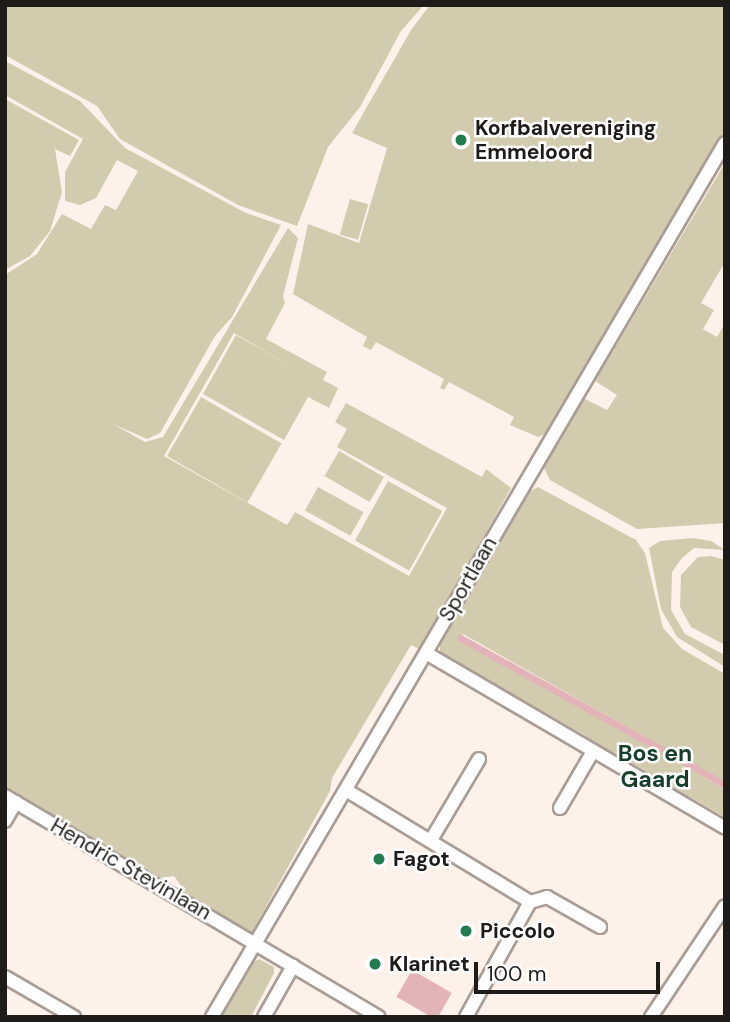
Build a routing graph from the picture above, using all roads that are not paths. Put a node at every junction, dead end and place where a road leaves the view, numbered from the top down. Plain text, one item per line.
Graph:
1 (725, 143) edge
2 (426, 653) junction
3 (593, 751) junction
4 (479, 759) dead end
5 (346, 790) junction
6 (11, 799) edge
7 (561, 808) dead end
8 (5, 821) edge
9 (725, 828) edge
10 (431, 840) junction
11 (530, 902) junction
12 (725, 906) edge
13 (600, 927) dead end
14 (256, 943) junction
15 (293, 966) junction
16 (5, 976) edge
17 (53, 1005) junction
18 (47, 1017) edge
19 (74, 1017) edge
20 (212, 1017) edge
21 (264, 1017) edge
22 (379, 1017) edge
23 (466, 1017) edge
24 (651, 1017) edge

1 - 2 street, Sportlaan
2 - 3 street
2 - 5 street, Sportlaan
3 - 7 street
3 - 9 street
4 - 10 street
5 - 10 street
5 - 14 street, Sportlaan
6 - 8 street
6 - 14 street, Hendric Stevinlaan
10 - 11 street
11 - 13 street
11 - 23 street
12 - 24 street
14 - 15 street, Hendric Stevinlaan
14 - 20 street, Sportlaan
15 - 21 street
15 - 22 street, Hendric Stevinlaan
16 - 17 street
17 - 18 street
17 - 19 street

